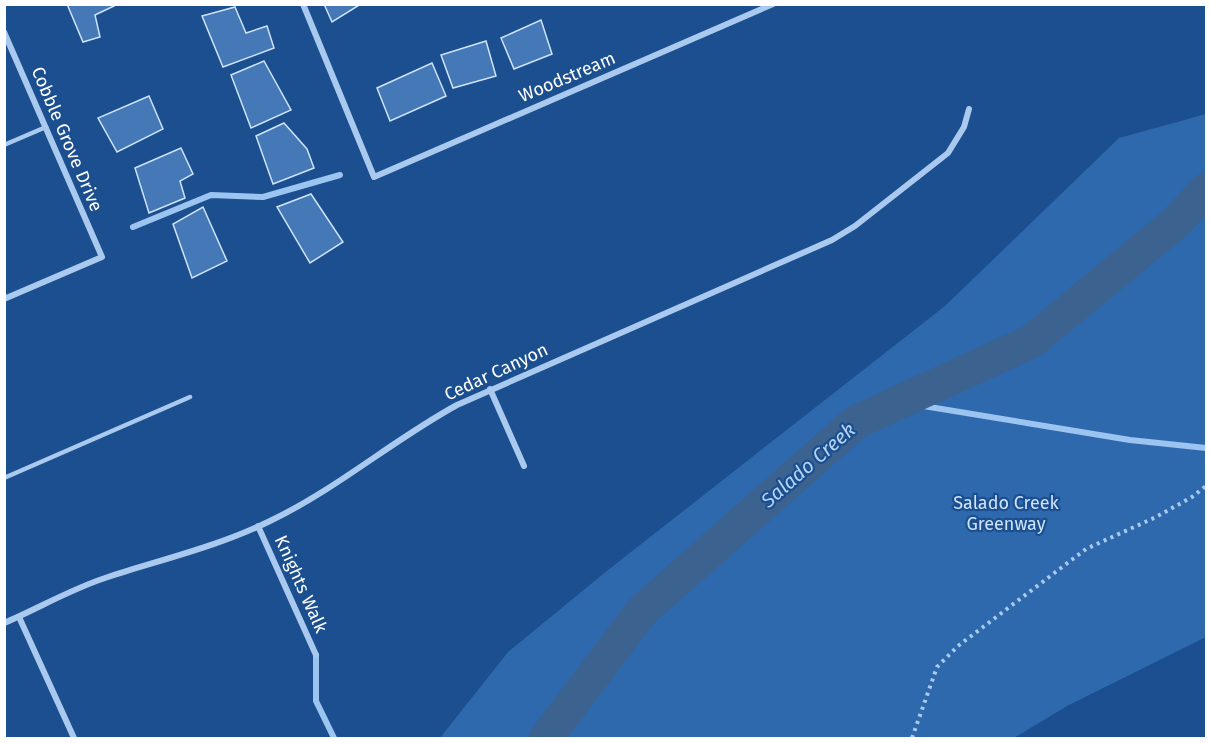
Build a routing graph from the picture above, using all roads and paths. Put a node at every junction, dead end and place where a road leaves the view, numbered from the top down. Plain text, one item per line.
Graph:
1 (303, 4) edge
2 (773, 4) edge
3 (4, 32) edge
4 (969, 109) dead end
5 (46, 128) junction
6 (4, 145) edge
7 (4, 299) edge
8 (490, 389) junction
9 (190, 398) dead end
10 (524, 466) dead end
11 (4, 478) edge
12 (1206, 486) edge
13 (258, 526) junction
14 (19, 616) junction
15 (4, 623) edge
16 (316, 655) dead end
17 (74, 738) edge
18 (912, 738) edge

1 - 2 street, Woodstream
3 - 5 street, Cobble Grove Drive
4 - 8 street, Cedar Canyon
5 - 6 lane
5 - 7 street, Cobble Grove Drive
8 - 10 street
8 - 13 street, Cedar Canyon
9 - 11 lane
12 - 18 path
13 - 14 street, Cedar Canyon
13 - 16 street, Knights Walk
14 - 15 street, Cedar Canyon
14 - 17 street

